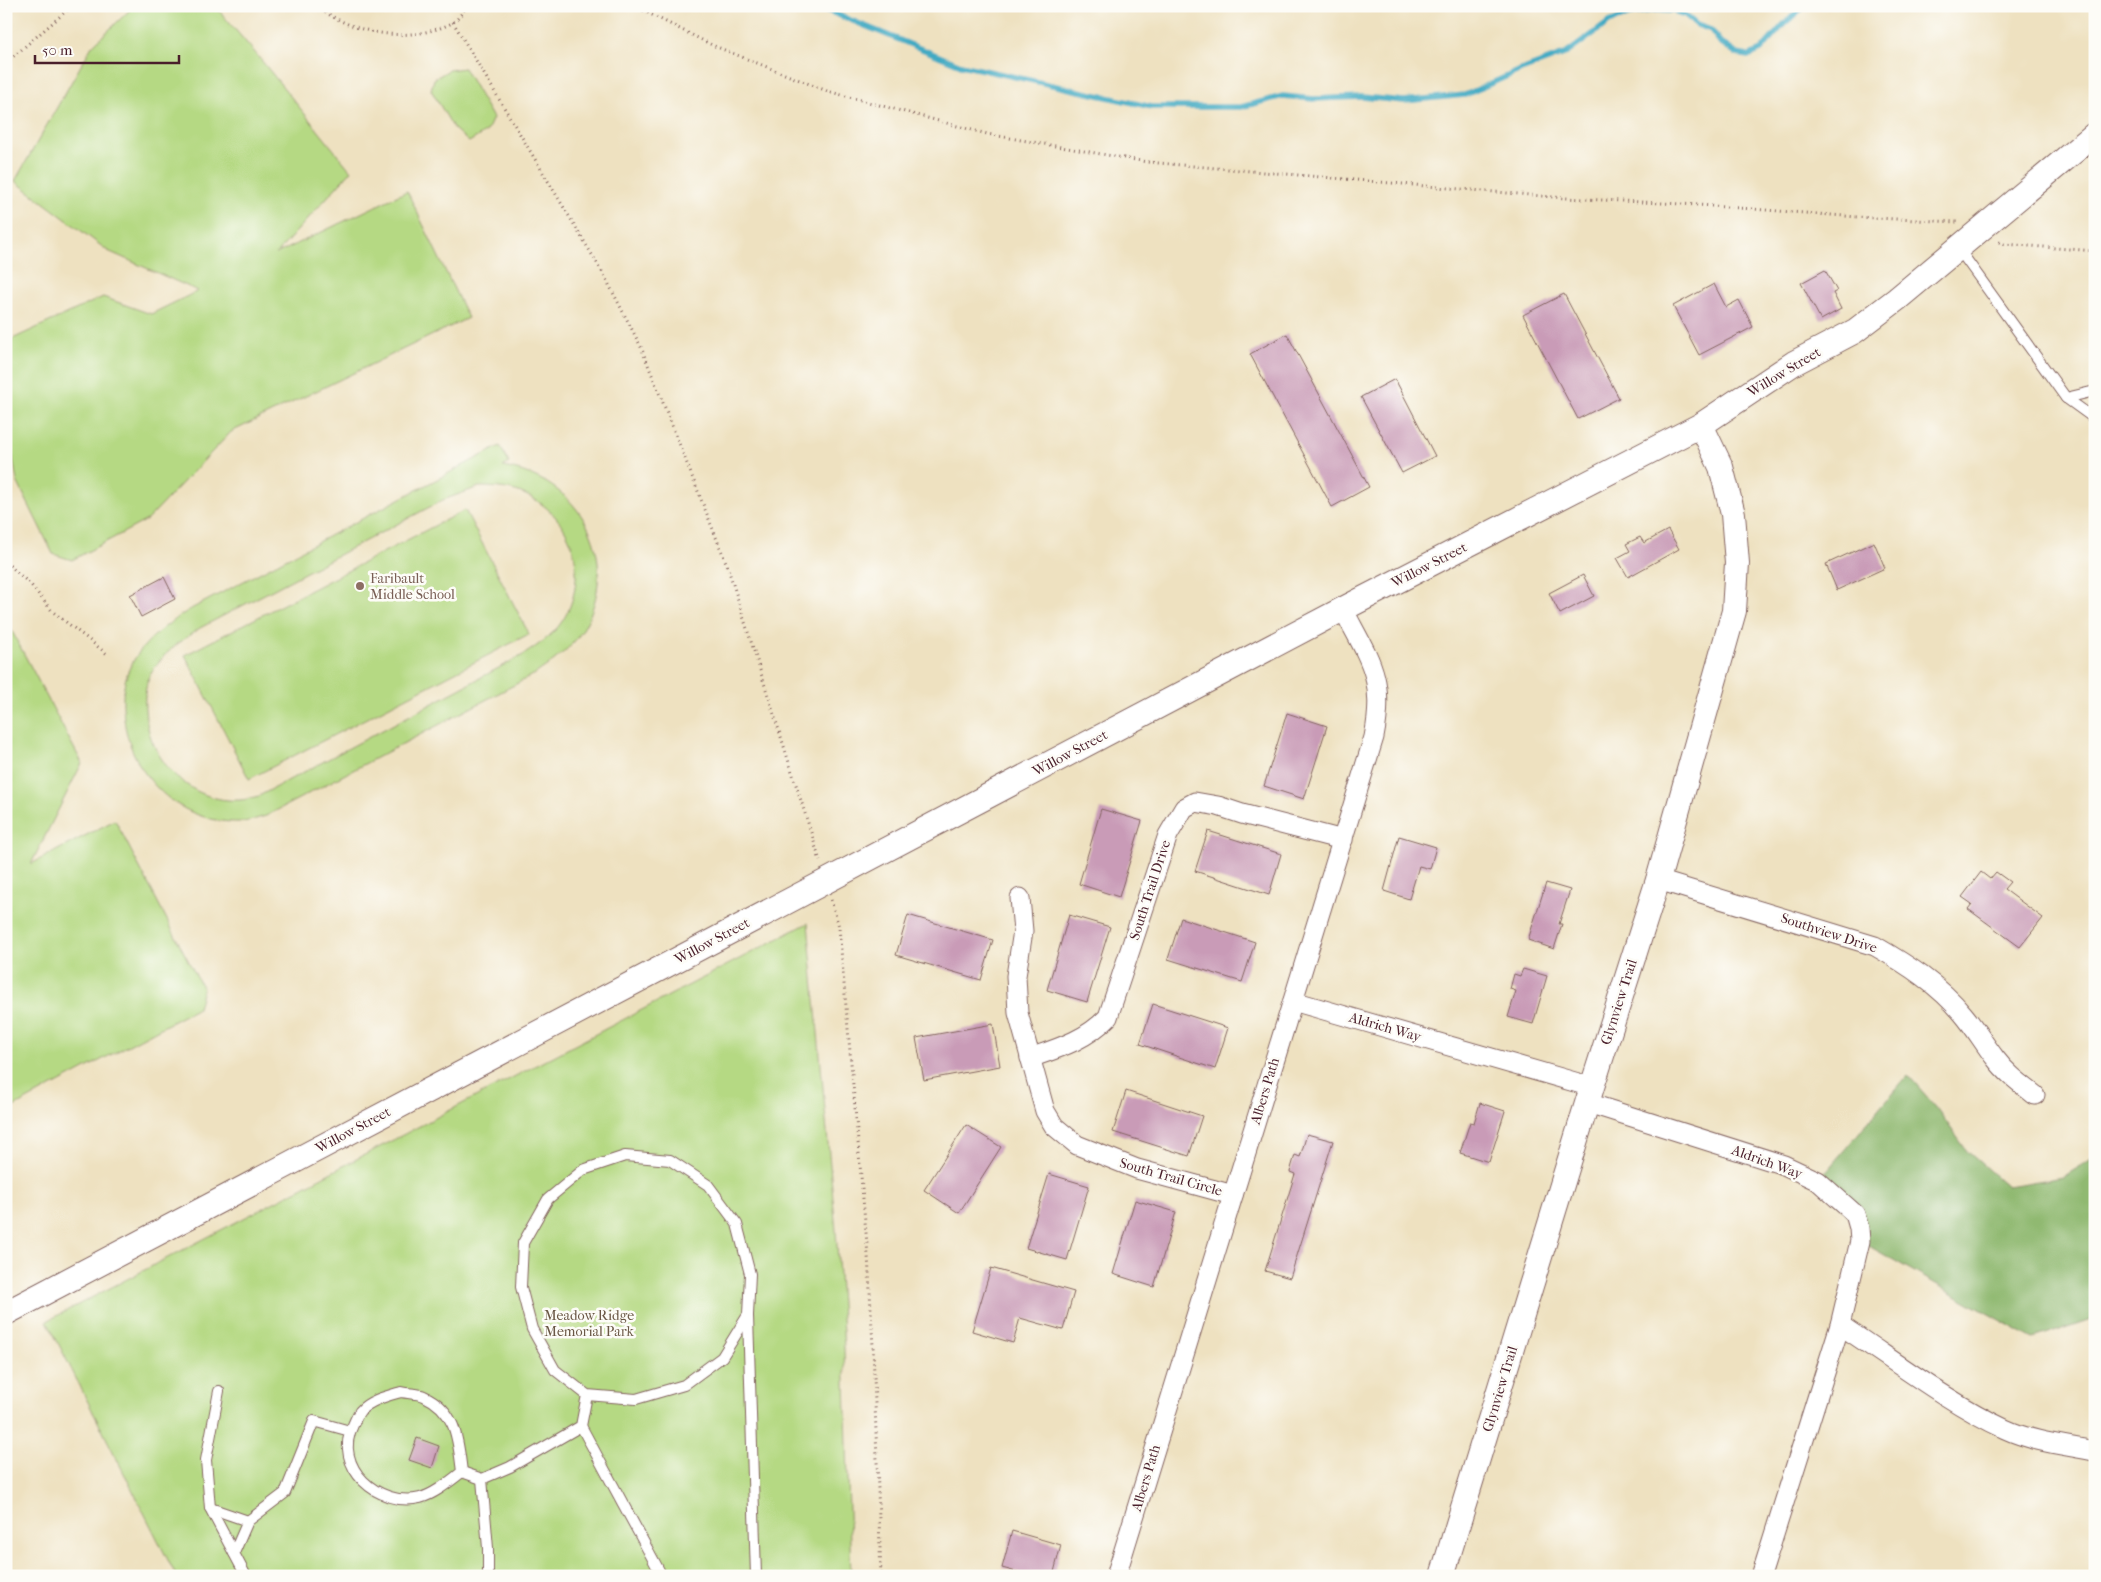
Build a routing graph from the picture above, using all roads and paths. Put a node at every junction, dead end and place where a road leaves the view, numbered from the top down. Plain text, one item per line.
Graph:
1 (72, 6) edge
2 (317, 6) edge
3 (467, 6) edge
4 (634, 6) edge
5 (453, 22) junction
6 (6, 63) edge
7 (2095, 134) edge
8 (1978, 231) junction
9 (1958, 248) junction
10 (2095, 251) edge
11 (2095, 390) edge
12 (2066, 398) junction
13 (2095, 419) edge
14 (1701, 425) junction
15 (6, 562) edge
16 (1343, 609) junction
17 (107, 654) dead end
18 (1343, 840) junction
19 (1658, 880) junction
20 (826, 882) junction
21 (1020, 898) dead end
22 (1293, 1001) junction
23 (1030, 1058) junction
24 (1590, 1095) junction
25 (2035, 1095) dead end
26 (1233, 1195) junction
27 (6, 1313) edge
28 (748, 1315) junction
29 (1840, 1325) junction
30 (219, 1392) dead end
31 (587, 1395) junction
32 (581, 1426) junction
33 (350, 1431) junction
34 (2095, 1451) edge
35 (462, 1472) junction
36 (482, 1480) junction
37 (210, 1508) junction
38 (248, 1521) junction
39 (234, 1553) junction
40 (246, 1576) edge
41 (488, 1576) edge
42 (662, 1576) edge
43 (756, 1576) edge
44 (881, 1576) edge
45 (1116, 1576) edge
46 (1442, 1576) edge
47 (1761, 1576) edge

1 - 6 path
2 - 5 path
3 - 5 path
4 - 8 path
5 - 20 path
7 - 8 street, Willow Street
8 - 9 street, Willow Street
8 - 10 path
9 - 12 lane
9 - 14 street, Willow Street
11 - 12 lane
12 - 13 lane
14 - 16 street, Willow Street
14 - 19 street, Glynview Trail
15 - 17 path
16 - 18 street, Albers Path
16 - 20 street, Willow Street
18 - 22 street, Albers Path
18 - 23 street, South Trail Drive
19 - 24 street, Glynview Trail
19 - 25 street, Southview Drive
20 - 27 street, Willow Street
20 - 44 path
21 - 23 street, South Trail Circle
22 - 24 street, Aldrich Way
22 - 26 street, Albers Path
23 - 26 street, South Trail Circle
24 - 29 street, Aldrich Way
24 - 46 street, Glynview Trail
26 - 45 street, Albers Path
28 - 31 lane
28 - 31 lane
28 - 43 lane
29 - 34 street
29 - 47 street, Aldrich Way
30 - 37 lane
31 - 32 lane
32 - 36 lane
32 - 42 lane
33 - 35 lane
33 - 35 lane
33 - 38 lane
35 - 36 lane
36 - 41 lane
37 - 38 lane
37 - 39 lane
38 - 39 lane
39 - 40 lane

